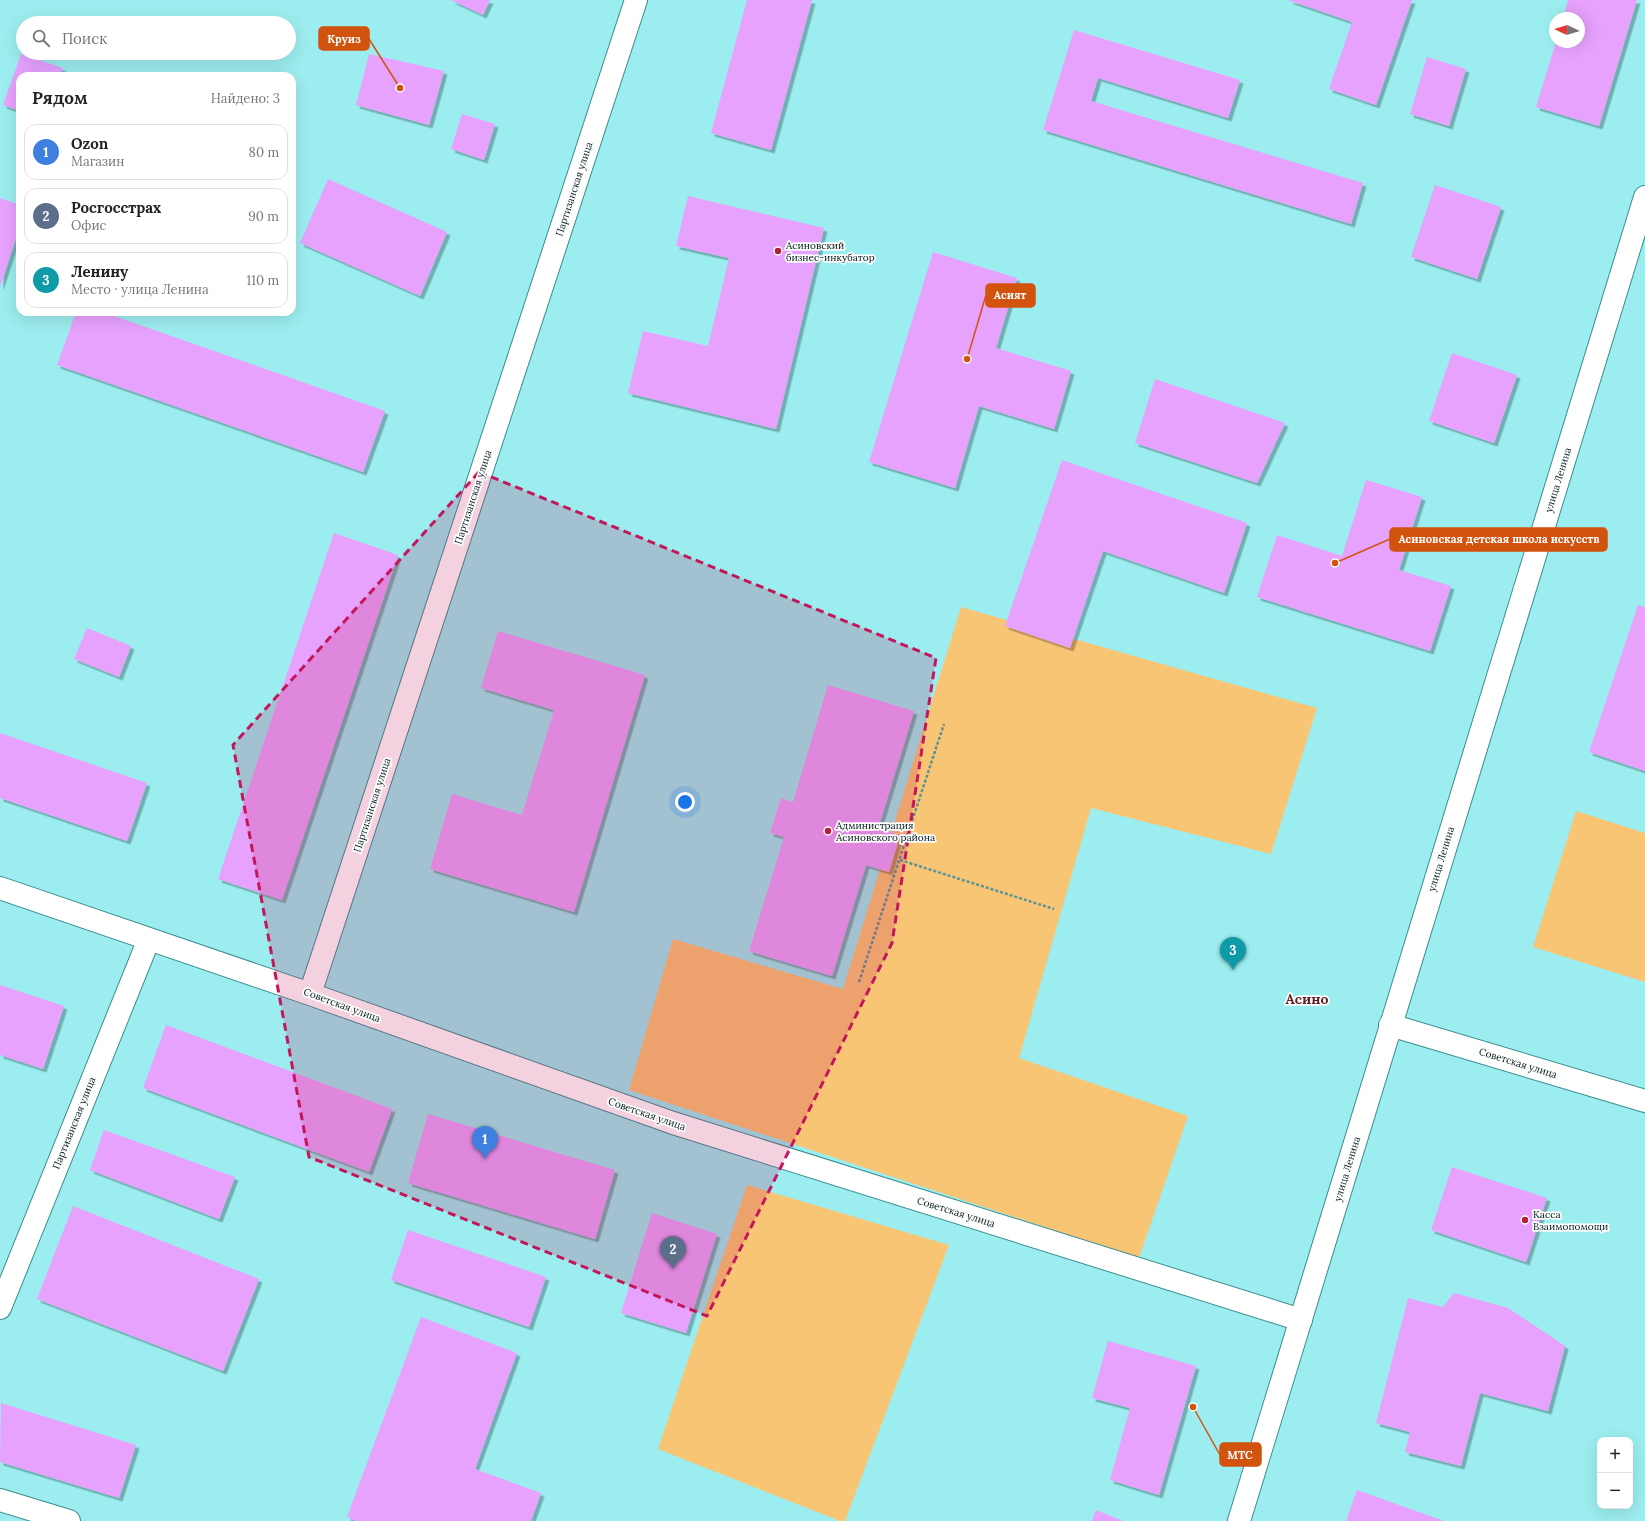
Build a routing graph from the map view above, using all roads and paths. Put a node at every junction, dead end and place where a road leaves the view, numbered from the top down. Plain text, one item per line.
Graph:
1 (636, 0) edge
2 (1645, 197) edge
3 (944, 724) dead end
4 (900, 860) junction
5 (0, 888) edge
6 (1054, 909) dead end
7 (149, 939) junction
8 (859, 982) dead end
9 (310, 994) junction
10 (1390, 1025) junction
11 (1645, 1101) edge
12 (0, 1308) edge
13 (1300, 1320) junction
14 (0, 1500) edge
15 (27, 1515) edge
16 (69, 1521) edge
17 (1239, 1521) edge

1 - 9 street, Партизанская улица
2 - 10 street, улица Ленина
3 - 4 path
4 - 6 path
4 - 8 path
5 - 7 street, Советская улица
7 - 9 street, Советская улица
7 - 12 street, Партизанская улица
9 - 13 street, Советская улица
10 - 11 street, Советская улица
10 - 13 street, улица Ленина
13 - 17 street, улица Ленина
14 - 15 street
15 - 16 street

